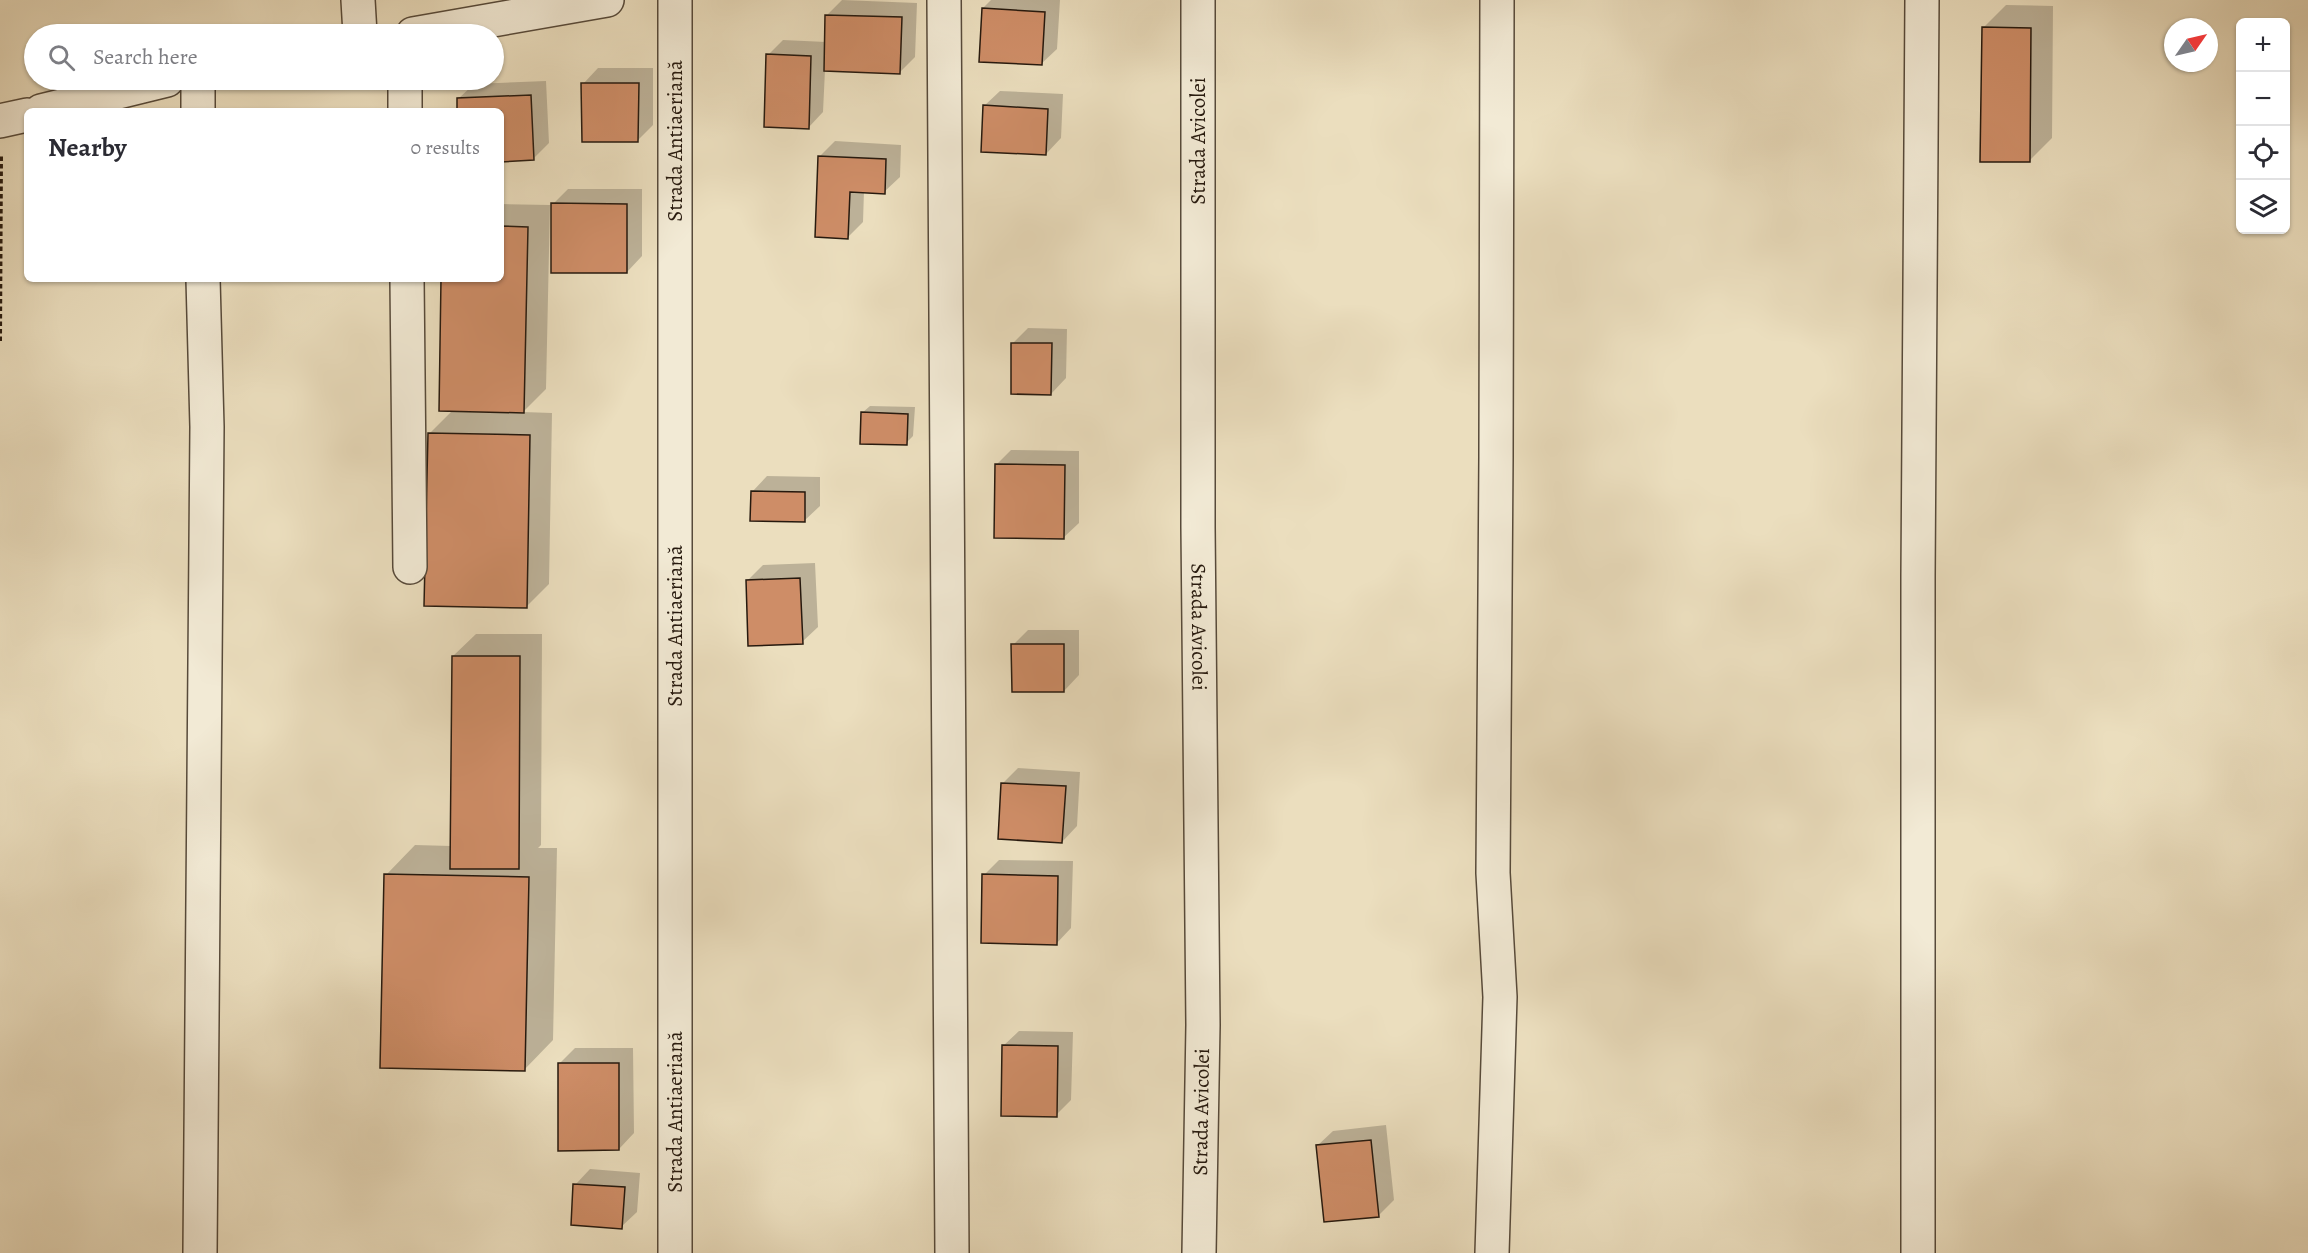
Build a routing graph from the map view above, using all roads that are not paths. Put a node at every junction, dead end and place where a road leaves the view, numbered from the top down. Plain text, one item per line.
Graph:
1 (358, 0) edge
2 (607, 0) edge
3 (675, 0) edge
4 (944, 0) edge
5 (1198, 0) edge
6 (1497, 0) edge
7 (1922, 0) edge
8 (359, 24) edge
9 (470, 24) edge
10 (126, 90) edge
11 (198, 90) edge
12 (405, 90) edge
13 (53, 108) edge
14 (198, 108) edge
15 (405, 108) edge
16 (203, 282) edge
17 (407, 282) edge
18 (410, 567) dead end
19 (200, 1253) edge
20 (675, 1253) edge
21 (952, 1253) edge
22 (1199, 1253) edge
23 (1492, 1253) edge
24 (1918, 1253) edge

1 - 8 street
2 - 9 street
3 - 20 street, Strada Antiaeriană
4 - 21 street
5 - 22 street, Strada Avicolei
6 - 23 street
7 - 24 street
10 - 13 street
11 - 14 street
12 - 15 street
16 - 19 street
17 - 18 street

